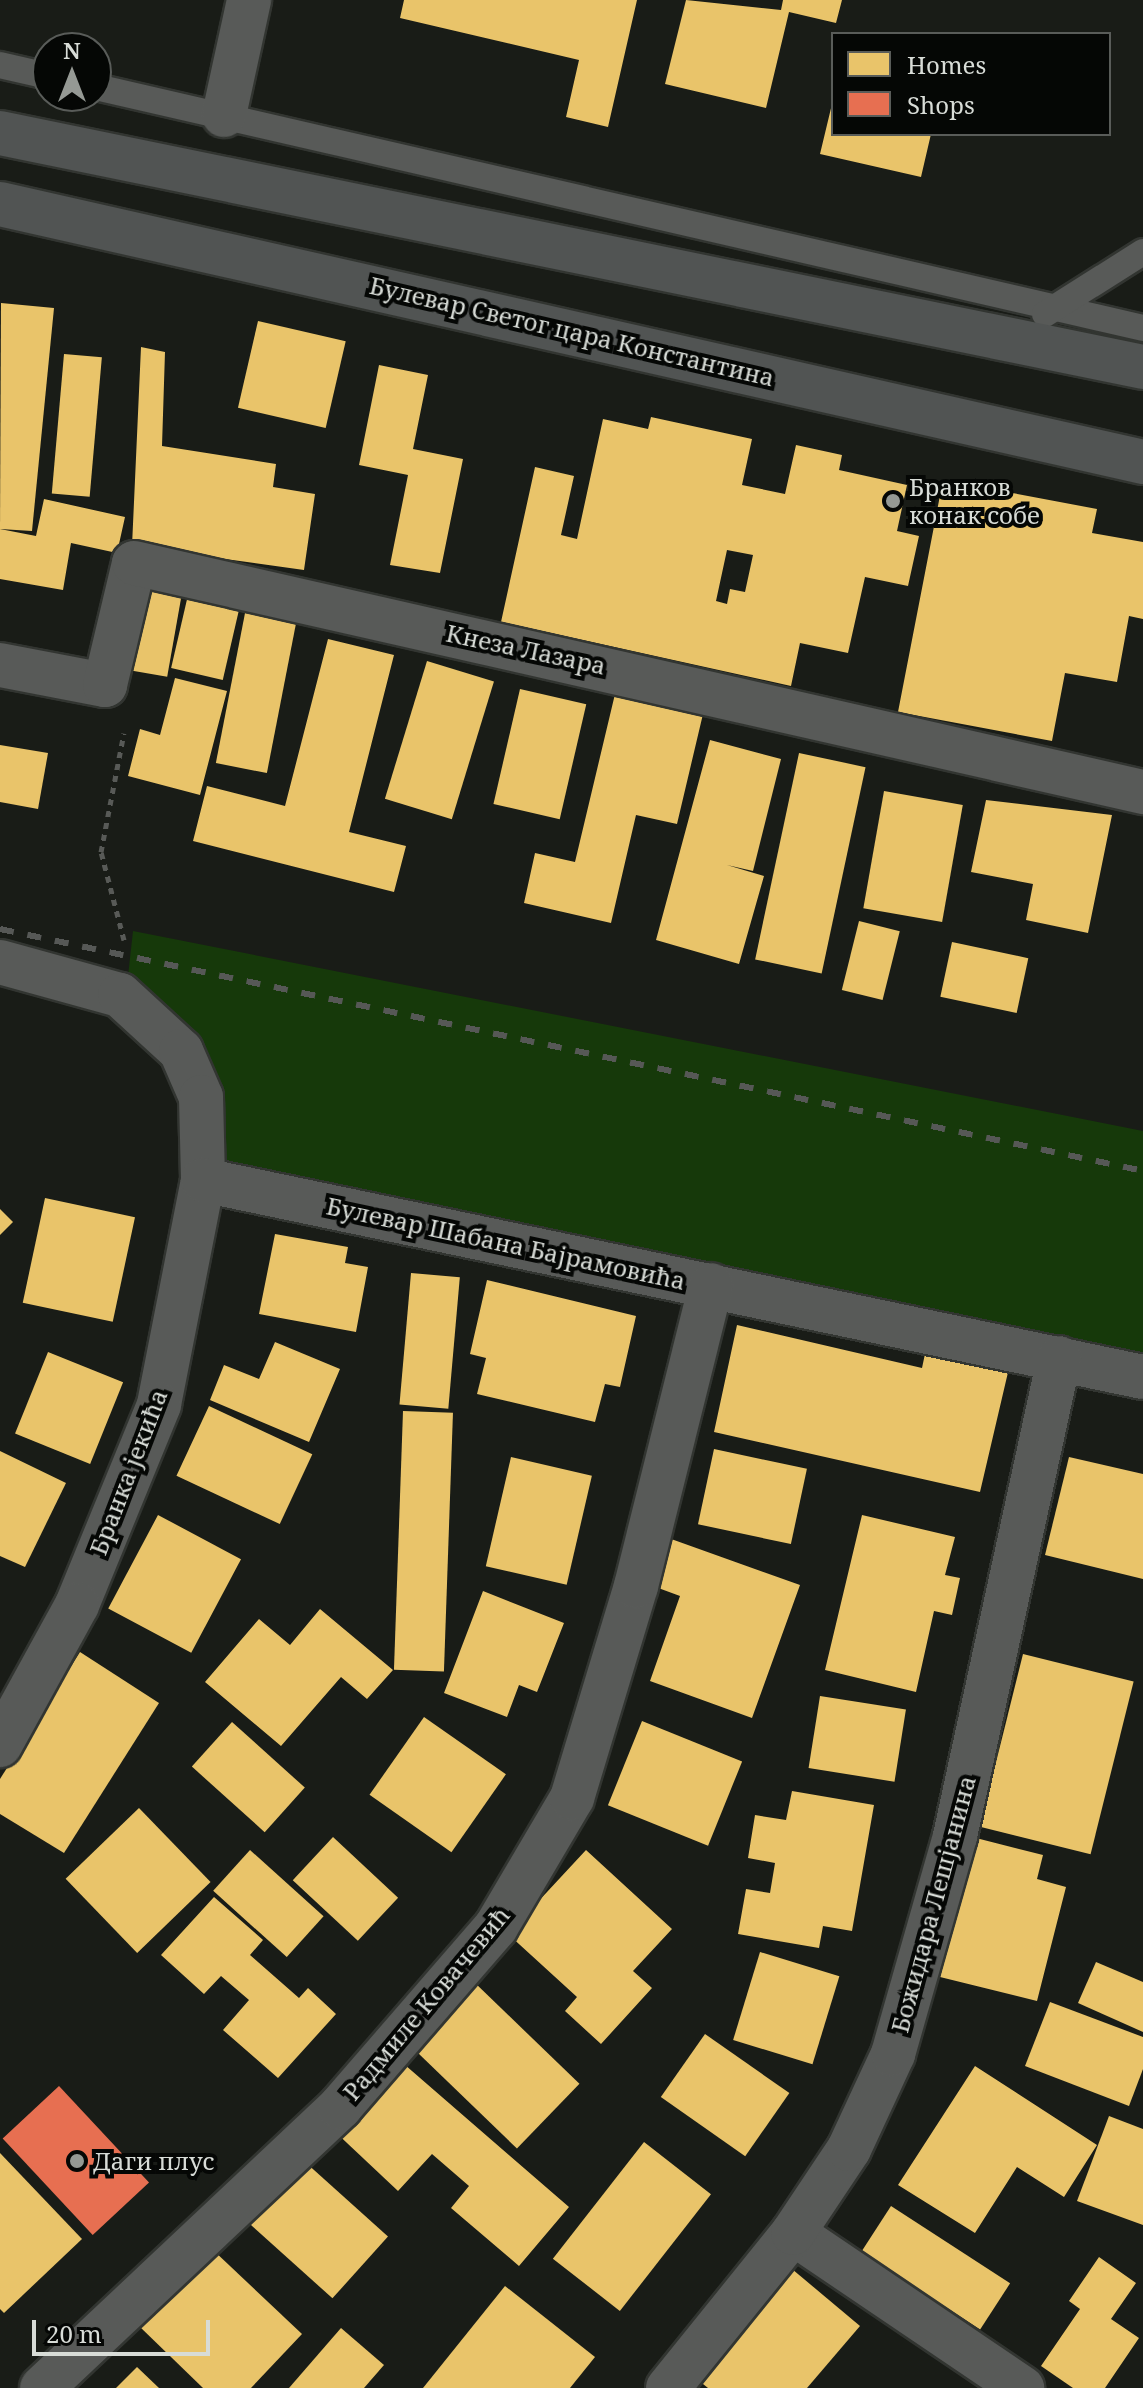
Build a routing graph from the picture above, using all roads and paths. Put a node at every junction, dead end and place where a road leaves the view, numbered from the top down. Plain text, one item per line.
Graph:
1 (249, 0) edge
2 (0, 65) edge
3 (32, 72) edge
4 (112, 90) edge
5 (224, 115) junction
6 (0, 133) edge
7 (0, 204) edge
8 (1139, 258) edge
9 (1053, 310) junction
10 (1143, 328) edge
11 (1007, 337) junction
12 (1143, 367) edge
13 (1143, 462) edge
14 (0, 665) edge
15 (105, 685) junction
16 (1143, 792) edge
17 (0, 962) edge
18 (120, 995) junction
19 (203, 1180) junction
20 (711, 1285) junction
21 (1059, 1358) junction
22 (1143, 1377) edge
23 (0, 1745) edge
24 (793, 2233) junction
25 (42, 2388) edge
26 (668, 2388) edge
27 (1022, 2388) edge

1 - 5 street
2 - 3 lane
4 - 5 lane
5 - 9 lane
6 - 11 main road
7 - 13 main road, Булевар Светог цара Константина
8 - 9 lane
9 - 10 lane
9 - 11 lane
11 - 12 main road
14 - 15 street
15 - 16 street, Кнеза Лазара
15 - 18 path
17 - 18 street
18 - 19 street
19 - 20 street, Булевар Шабана Бајрамовића
19 - 23 street, Бранка јекића
20 - 21 street, Булевар Шабана Бајрамовића
20 - 25 street, Радмиле Ковачевић
21 - 22 street, Булевар Шабана Бајрамовића
21 - 24 street, Божидара Лешјанина
24 - 26 street, Божидара Лешјанина
24 - 27 street

